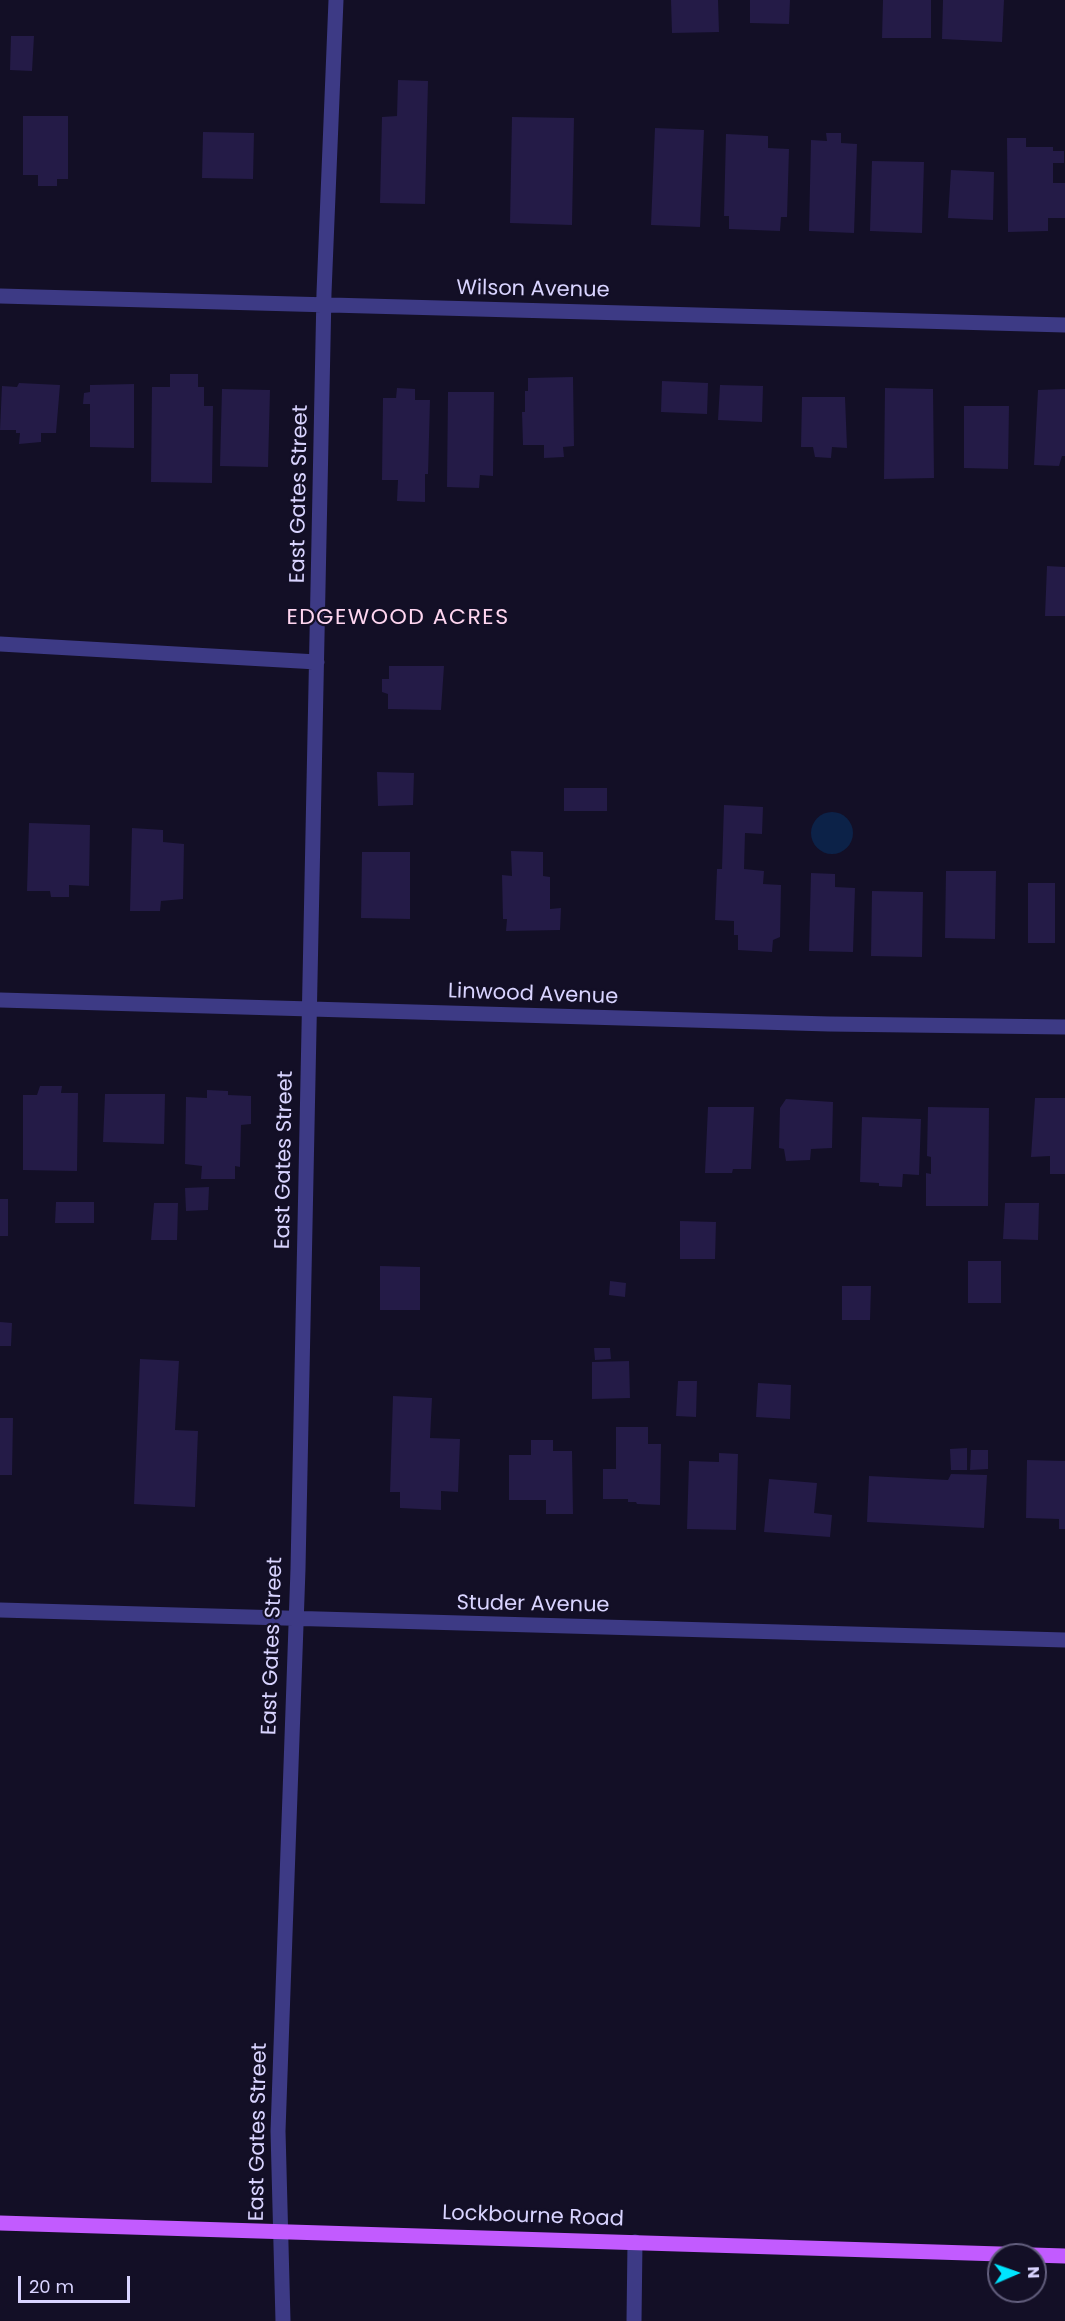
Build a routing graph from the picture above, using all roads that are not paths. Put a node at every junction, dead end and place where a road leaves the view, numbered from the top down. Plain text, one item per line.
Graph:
1 (336, 0) edge
2 (0, 296) edge
3 (324, 306) junction
4 (1065, 325) edge
5 (0, 644) edge
6 (317, 662) junction
7 (0, 1000) edge
8 (309, 1009) junction
9 (1065, 1027) edge
10 (0, 1610) edge
11 (294, 1620) junction
12 (1065, 1640) edge
13 (0, 2223) edge
14 (279, 2230) junction
15 (635, 2242) junction
16 (1065, 2256) edge
17 (283, 2321) edge
18 (634, 2321) edge

1 - 3 street, East Gates Street
2 - 3 street, Wilson Avenue
3 - 4 street, Wilson Avenue
3 - 6 street, East Gates Street
5 - 6 street
6 - 8 street, East Gates Street
7 - 8 street, Linwood Avenue
8 - 9 street, Linwood Avenue
8 - 11 street, East Gates Street
10 - 11 street, Studer Avenue
11 - 12 street, Studer Avenue
11 - 14 street, East Gates Street
13 - 14 main road, Lockbourne Road
14 - 15 main road, Lockbourne Road
14 - 17 street, East Gates Street
15 - 16 main road, Lockbourne Road
15 - 18 street

